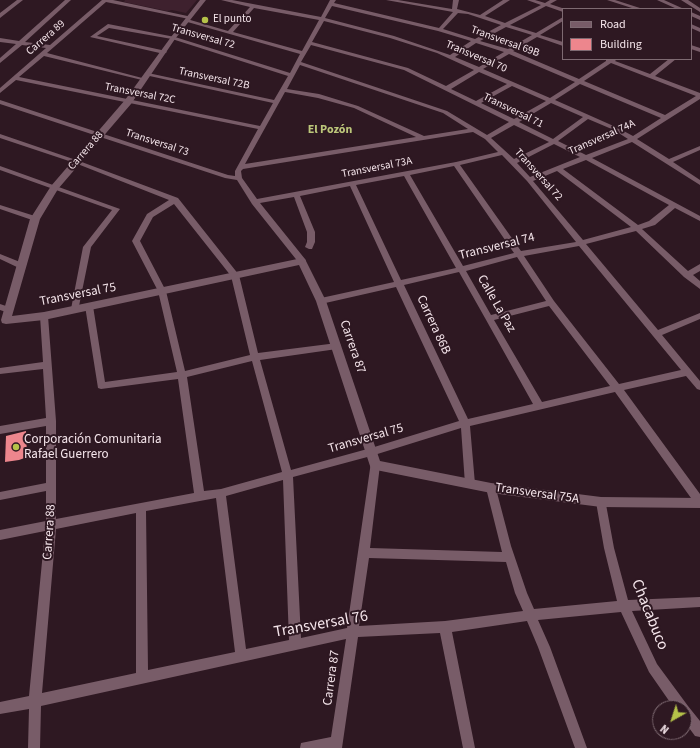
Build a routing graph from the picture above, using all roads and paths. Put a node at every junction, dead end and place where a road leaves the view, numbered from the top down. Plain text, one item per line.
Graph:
1 (20, 0) edge
2 (68, 0) edge
3 (105, 0) edge
4 (203, 0) edge
5 (224, 0) edge
6 (389, 0) edge
7 (456, 0) edge
8 (508, 0) edge
9 (530, 0) edge
10 (554, 0) edge
11 (610, 0) edge
12 (660, 0) edge
13 (684, 0) edge
14 (332, 2) edge
15 (413, 2) edge
16 (546, 5) junction
17 (253, 6) junction
18 (637, 8) edge
19 (679, 8) edge
20 (562, 10) edge
21 (700, 10) edge
22 (456, 11) junction
23 (0, 16) edge
24 (480, 17) junction
25 (188, 19) junction
26 (322, 19) junction
27 (562, 20) edge
28 (505, 25) junction
29 (440, 30) junction
30 (230, 32) junction
31 (536, 35) junction
32 (173, 38) junction
33 (0, 40) edge
34 (475, 41) junction
35 (22, 43) junction
36 (309, 43) junction
37 (562, 44) edge
38 (52, 46) junction
39 (508, 51) junction
40 (164, 52) junction
41 (303, 53) junction
42 (43, 54) junction
43 (451, 57) junction
44 (611, 60) edge
45 (672, 60) edge
46 (0, 61) edge
47 (298, 63) junction
48 (479, 68) junction
49 (291, 75) junction
50 (651, 76) junction
51 (15, 78) junction
52 (146, 78) junction
53 (580, 82) junction
54 (0, 83) edge
55 (512, 83) junction
56 (7, 85) junction
57 (446, 89) junction
58 (283, 90) junction
59 (0, 91) edge
60 (700, 95) edge
61 (551, 100) junction
62 (0, 102) edge
63 (128, 102) junction
64 (276, 102) junction
65 (475, 104) junction
66 (588, 116) junction
67 (666, 118) junction
68 (513, 122) junction
69 (261, 128) junction
70 (475, 130) junction
71 (100, 135) junction
72 (0, 136) edge
73 (423, 138) junction
74 (487, 138) junction
75 (633, 139) junction
76 (553, 142) junction
77 (700, 148) edge
78 (502, 153) junction
79 (587, 158) junction
80 (77, 162) junction
81 (513, 162) junction
82 (668, 162) junction
83 (456, 164) junction
84 (240, 167) junction
85 (0, 168) edge
86 (558, 169) junction
87 (406, 173) junction
88 (240, 178) junction
89 (529, 180) junction
90 (700, 183) edge
91 (352, 184) junction
92 (54, 188) junction
93 (296, 194) junction
94 (175, 200) junction
95 (255, 202) junction
96 (674, 205) junction
97 (0, 206) edge
98 (35, 219) junction
99 (700, 219) edge
100 (637, 228) junction
101 (581, 243) junction
102 (309, 247) dead end
103 (520, 254) junction
104 (0, 256) edge
105 (302, 262) junction
106 (22, 266) junction
107 (700, 268) edge
108 (462, 269) junction
109 (687, 275) junction
110 (235, 276) junction
111 (399, 284) junction
112 (700, 286) edge
113 (162, 291) junction
114 (321, 301) junction
115 (551, 303) junction
116 (89, 306) junction
117 (0, 307) edge
118 (75, 309) junction
119 (9, 310) junction
120 (44, 316) junction
121 (700, 316) edge
122 (489, 318) junction
123 (3, 321) edge
124 (656, 334) junction
125 (337, 346) junction
126 (255, 357) junction
127 (46, 364) junction
128 (0, 371) edge
129 (687, 372) junction
130 (182, 375) junction
131 (700, 387) edge
132 (617, 388) junction
133 (540, 406) junction
134 (51, 421) junction
135 (465, 423) junction
136 (0, 430) edge
137 (371, 452) junction
138 (375, 465) junction
139 (288, 475) junction
140 (470, 484) junction
141 (52, 486) junction
142 (492, 488) junction
143 (221, 493) junction
144 (0, 496) edge
145 (200, 496) junction
146 (601, 502) junction
147 (700, 502) edge
148 (140, 507) junction
149 (51, 524) junction
150 (0, 535) edge
151 (364, 553) junction
152 (510, 557) junction
153 (700, 602) edge
154 (624, 606) junction
155 (530, 615) junction
156 (444, 627) junction
157 (353, 632) junction
158 (295, 644) junction
159 (241, 656) junction
160 (142, 678) junction
161 (676, 700) edge
162 (35, 701) junction
163 (0, 708) edge
164 (692, 721) edge
165 (700, 731) edge
166 (336, 745) edge
167 (34, 748) edge
168 (306, 748) edge
169 (469, 748) edge
170 (582, 748) edge

1 - 23 street
2 - 35 street
3 - 25 street
3 - 38 street, Carrera 89
4 - 25 street, Carrera 88
5 - 17 street, Transversal 70
6 - 15 street
7 - 22 street
8 - 24 street
9 - 16 street
10 - 16 street
11 - 18 street
12 - 19 street
13 - 21 street
14 - 26 street
14 - 29 street, Transversal 69B
15 - 22 street
16 - 20 street
16 - 28 street
17 - 26 street, Transversal 70
17 - 30 street
22 - 24 street
22 - 29 street
24 - 28 street
25 - 30 street
25 - 32 street, Carrera 88
26 - 36 street
26 - 43 street, Transversal 70
27 - 31 street
28 - 31 street
28 - 34 street
29 - 34 street, Transversal 69B
30 - 41 street
31 - 37 street
31 - 39 street
32 - 40 street, Carrera 88
32 - 40 street, Transversal 72
32 - 49 street, Transversal 72
33 - 35 street
34 - 39 street, Transversal 69B
34 - 43 street
35 - 38 street
35 - 46 street
36 - 41 street
36 - 57 street, Transversal 71
38 - 42 street, Carrera 89
39 - 48 street
39 - 53 street, Transversal 69B
40 - 52 street, Carrera 88
41 - 47 street
42 - 51 street, Carrera 89
42 - 52 street, Transversal 72B
43 - 48 street, Transversal 70
44 - 50 street
44 - 53 street
45 - 50 street
47 - 49 street
47 - 70 street, Transversal 72
48 - 55 street, Transversal 70
48 - 57 street
49 - 58 street
50 - 60 street
51 - 56 street, Carrera 89
51 - 63 street, Transversal 72C
52 - 63 street, Carrera 88
52 - 64 street, Transversal 72B
53 - 61 street
53 - 67 street, Transversal 69B
54 - 56 street
55 - 61 street, Transversal 70
55 - 65 street
56 - 59 street, Carrera 89
57 - 65 street, Transversal 71
58 - 64 street
58 - 73 street
60 - 67 street, Transversal 74A
61 - 66 street, Transversal 70
61 - 68 street
62 - 71 street, Transversal 73
63 - 69 street, Transversal 72C
63 - 71 street, Carrera 88
64 - 69 street
65 - 68 street, Transversal 71
66 - 75 street, Transversal 70
66 - 76 street
67 - 75 street, Transversal 74A
68 - 74 street
68 - 76 street, Transversal 71
69 - 84 street
70 - 73 street
70 - 74 street, Transversal 72
71 - 80 street, Carrera 88
71 - 88 street, Transversal 73
72 - 80 street
73 - 84 street
74 - 78 street, Transversal 72
75 - 79 street, Transversal 74A
75 - 82 street, Transversal 70
76 - 79 street, Transversal 71
76 - 81 street
77 - 82 street
78 - 81 street, Transversal 72
78 - 83 street, Transversal 73A
79 - 86 street, Transversal 74A
79 - 96 street, Transversal 71
80 - 92 street, Carrera 88
80 - 94 street
81 - 89 street, Transversal 72
82 - 90 street, Transversal 70
83 - 87 street, Transversal 73A
83 - 103 street
84 - 88 street
85 - 92 street
86 - 89 street, Transversal 74A
86 - 100 street
87 - 91 street, Transversal 73A
87 - 108 street, Calle La Paz
88 - 95 street, Carrera 87
89 - 101 street, Transversal 72
91 - 93 street, Transversal 73A
91 - 111 street, Carrera 86B
92 - 98 street, Carrera 88
92 - 118 street
93 - 95 street, Transversal 73A
93 - 102 street
94 - 110 street
94 - 113 street
95 - 105 street, Carrera 87
96 - 99 street, Transversal 71
96 - 100 street, Transversal 74
97 - 98 street
98 - 106 street, Carrera 88
100 - 101 street, Transversal 74
100 - 109 street
101 - 103 street, Transversal 74
101 - 124 street, Transversal 72
103 - 108 street, Transversal 74
103 - 115 street
104 - 106 street
105 - 110 street, Transversal 75
105 - 114 street, Carrera 87
106 - 119 street, Carrera 88
107 - 109 street
108 - 111 street, Transversal 74
108 - 122 street, Calle La Paz
109 - 112 street
110 - 113 street, Transversal 75
110 - 126 street
111 - 114 street, Transversal 74
111 - 135 street, Carrera 86B
113 - 116 street, Transversal 75
113 - 130 street
114 - 125 street, Carrera 87
115 - 122 street
115 - 132 street
116 - 118 street, Transversal 75
116 - 130 street
117 - 119 street
118 - 120 street, Transversal 75
119 - 123 street, Carrera 88
120 - 123 street, Transversal 75
120 - 127 street, Carrera 88
121 - 124 street
122 - 133 street, Calle La Paz
124 - 129 street, Transversal 72
125 - 126 street
125 - 137 street, Carrera 87
126 - 130 street
126 - 139 street
127 - 128 street
127 - 134 street, Carrera 88
129 - 131 street, Transversal 72
129 - 132 street, Transversal 75
130 - 145 street
132 - 133 street, Transversal 75
132 - 147 street
133 - 135 street, Transversal 75
134 - 136 street
134 - 141 street, Carrera 88
135 - 137 street, Transversal 75
135 - 140 street, Carrera 86B
137 - 138 street, Carrera 87
137 - 139 street, Transversal 75
138 - 140 street, Transversal 75A
138 - 151 street, Carrera 87
139 - 143 street, Transversal 75
139 - 158 street
140 - 142 street, Transversal 75A
141 - 144 street
141 - 149 street, Carrera 88
142 - 146 street, Transversal 75A
142 - 152 street
143 - 145 street, Transversal 75
143 - 159 street
145 - 148 street, Transversal 75
146 - 147 street, Transversal 75A
146 - 154 street, Chacabuco
148 - 149 street, Transversal 75
148 - 160 street
149 - 150 street, Transversal 75
149 - 162 street, Carrera 88
151 - 152 street
151 - 157 street, Carrera 87
152 - 155 street
153 - 154 street, Transversal 76
154 - 155 street, Transversal 76
154 - 161 street, Chacabuco
155 - 156 street, Transversal 76
155 - 170 street
156 - 157 street, Transversal 76
156 - 169 street
157 - 158 street, Transversal 76
157 - 166 street, Carrera 87
158 - 159 street, Transversal 76
159 - 160 street, Transversal 76
160 - 162 street, Transversal 76
162 - 163 street, Transversal 76
162 - 167 street, Carrera 88
164 - 165 street
166 - 168 street

